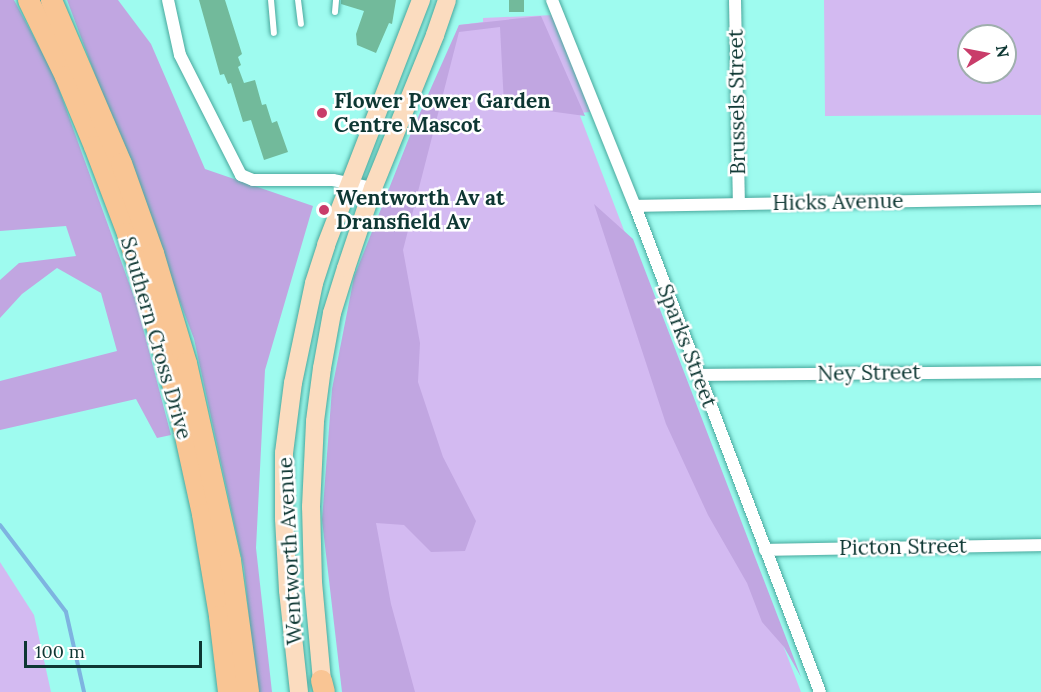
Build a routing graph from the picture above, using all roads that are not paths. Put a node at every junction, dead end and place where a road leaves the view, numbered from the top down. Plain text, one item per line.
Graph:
1 (28, 0) edge
2 (51, 0) edge
3 (168, 0) edge
4 (270, 0) edge
5 (298, 0) edge
6 (337, 0) edge
7 (421, 0) edge
8 (447, 0) edge
9 (552, 0) edge
10 (735, 0) edge
11 (335, 12) dead end
12 (301, 24) dead end
13 (274, 33) dead end
14 (350, 181) junction
15 (373, 188) junction
16 (1041, 199) edge
17 (739, 204) junction
18 (634, 206) junction
19 (1041, 372) edge
20 (698, 375) junction
21 (1041, 545) edge
22 (765, 550) junction
23 (323, 688) edge
24 (228, 692) edge
25 (248, 692) edge
26 (299, 692) edge
27 (820, 692) edge

1 - 24 highway, Southern Cross Drive
2 - 25 highway, Southern Cross Drive
3 - 14 street
4 - 13 lane
5 - 12 lane
6 - 11 lane
7 - 14 main road, Wentworth Avenue
8 - 15 main road, Wentworth Avenue
9 - 18 street, Sparks Street
10 - 17 street, Brussels Street
14 - 15 street
14 - 26 main road, Wentworth Avenue
15 - 23 main road, Wentworth Avenue
16 - 17 street, Hicks Avenue
17 - 18 street, Hicks Avenue
18 - 20 street, Sparks Street
19 - 20 street, Ney Street
20 - 22 street, Sparks Street
21 - 22 street, Picton Street
22 - 27 street, Sparks Street

